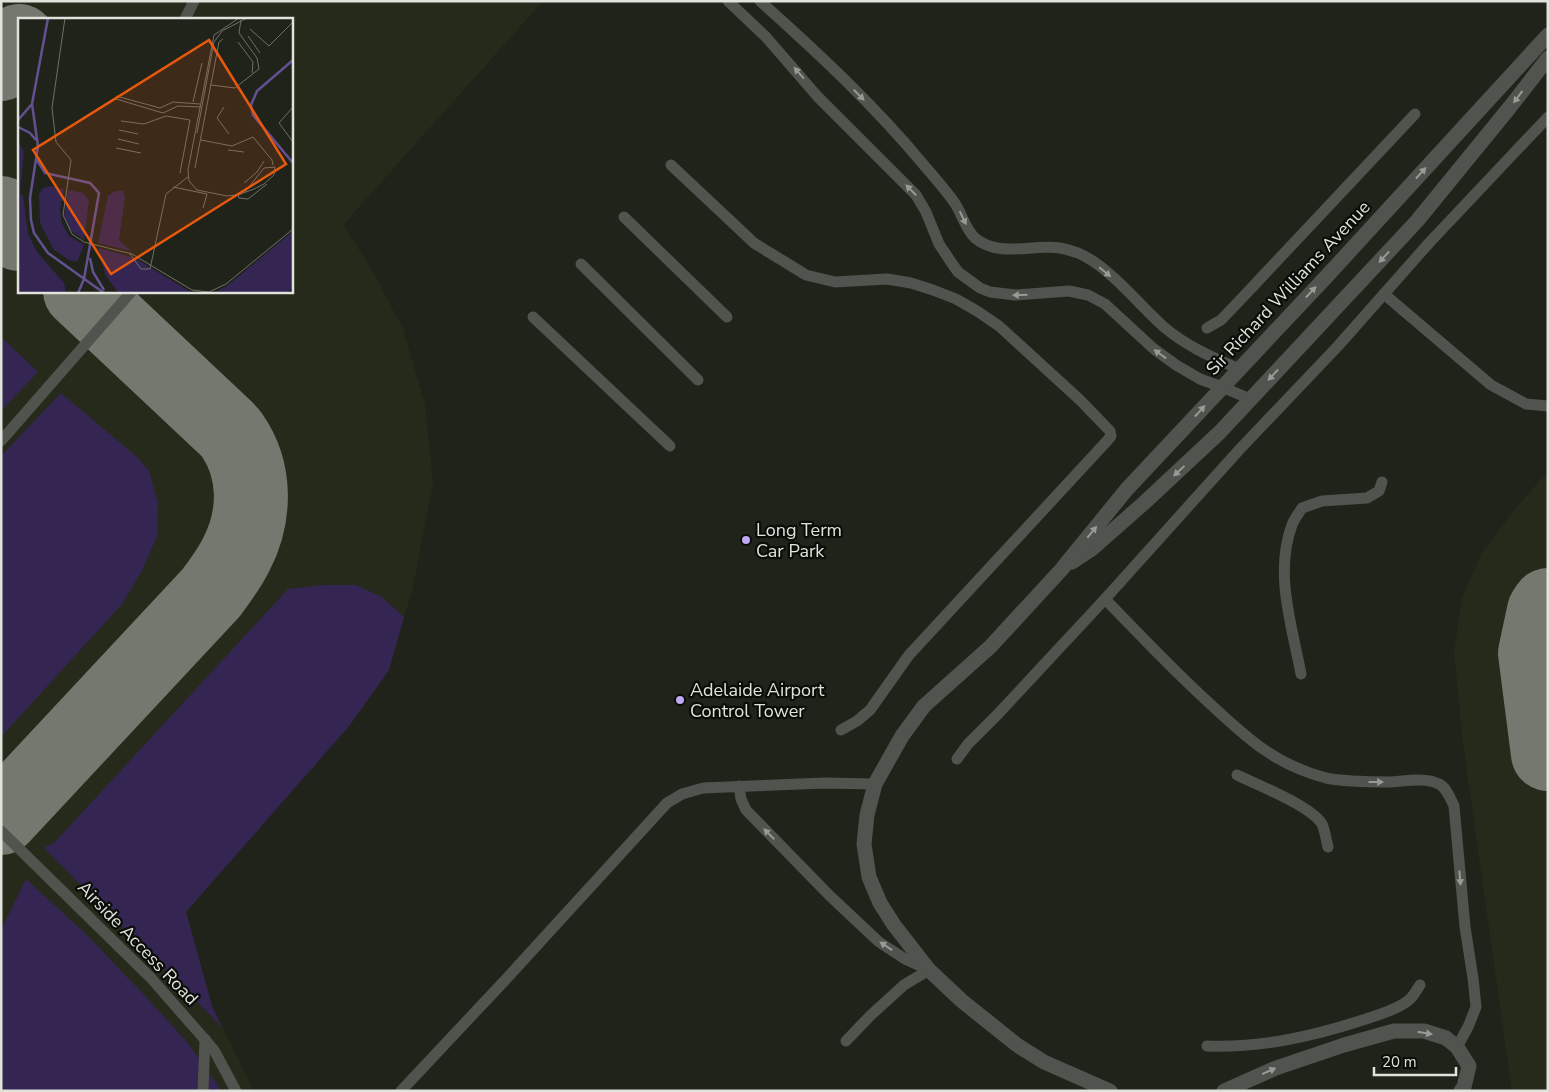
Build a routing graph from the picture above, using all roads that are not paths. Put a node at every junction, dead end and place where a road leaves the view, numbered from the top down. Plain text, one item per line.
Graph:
1 (194, 1) edge
2 (728, 1) edge
3 (760, 1) edge
4 (186, 18) edge
5 (1548, 36) edge
6 (1548, 58) edge
7 (1415, 114) dead end
8 (1548, 117) edge
9 (671, 165) dead end
10 (624, 217) dead end
11 (581, 264) dead end
12 (131, 292) edge
13 (1384, 294) junction
14 (533, 317) dead end
15 (727, 317) dead end
16 (1207, 328) dead end
17 (1239, 369) junction
18 (698, 380) dead end
19 (1222, 387) junction
20 (1250, 399) junction
21 (1548, 406) edge
22 (1, 441) edge
23 (670, 446) dead end
24 (1382, 482) dead end
25 (1061, 570) junction
26 (1105, 599) junction
27 (1301, 674) dead end
28 (842, 730) dead end
29 (957, 759) dead end
30 (1237, 775) dead end
31 (875, 784) junction
32 (739, 786) junction
33 (1, 831) edge
34 (1328, 847) dead end
35 (929, 970) junction
36 (1420, 985) dead end
37 (205, 1039) junction
38 (846, 1040) dead end
39 (1207, 1046) dead end
40 (1457, 1047) junction
41 (203, 1091) edge
42 (236, 1091) edge
43 (401, 1091) edge
44 (1110, 1091) edge
45 (1224, 1091) edge
46 (1461, 1091) edge

1 - 4 lane
19 -> 2 lane
3 -> 17 lane
17 -> 5 street, Sir Richard Williams Avenue
6 -> 20 street, Sir Richard Williams Avenue
7 - 16 lane
8 - 13 lane
9 - 28 lane
10 - 15 lane
11 - 18 lane
12 - 22 lane
13 - 21 lane
13 - 26 lane
14 - 23 lane
17 - 19 street, Sir Richard Williams Avenue
19 - 20 lane
25 -> 19 street, Sir Richard Williams Avenue
20 -> 25 street, Sir Richard Williams Avenue
24 - 27 lane
25 - 31 street, Sir Richard Williams Avenue
26 - 29 lane
26 -> 40 lane
30 - 34 lane
31 - 32 lane
31 - 35 street, Sir Richard Williams Avenue
35 -> 32 lane
32 - 43 lane
33 - 37 lane, Airside Access Road
35 - 38 lane
35 - 44 street, Sir Richard Williams Avenue
36 - 39 lane
37 - 41 lane
37 - 42 lane, Airside Access Road
45 -> 40 street
40 - 46 street

